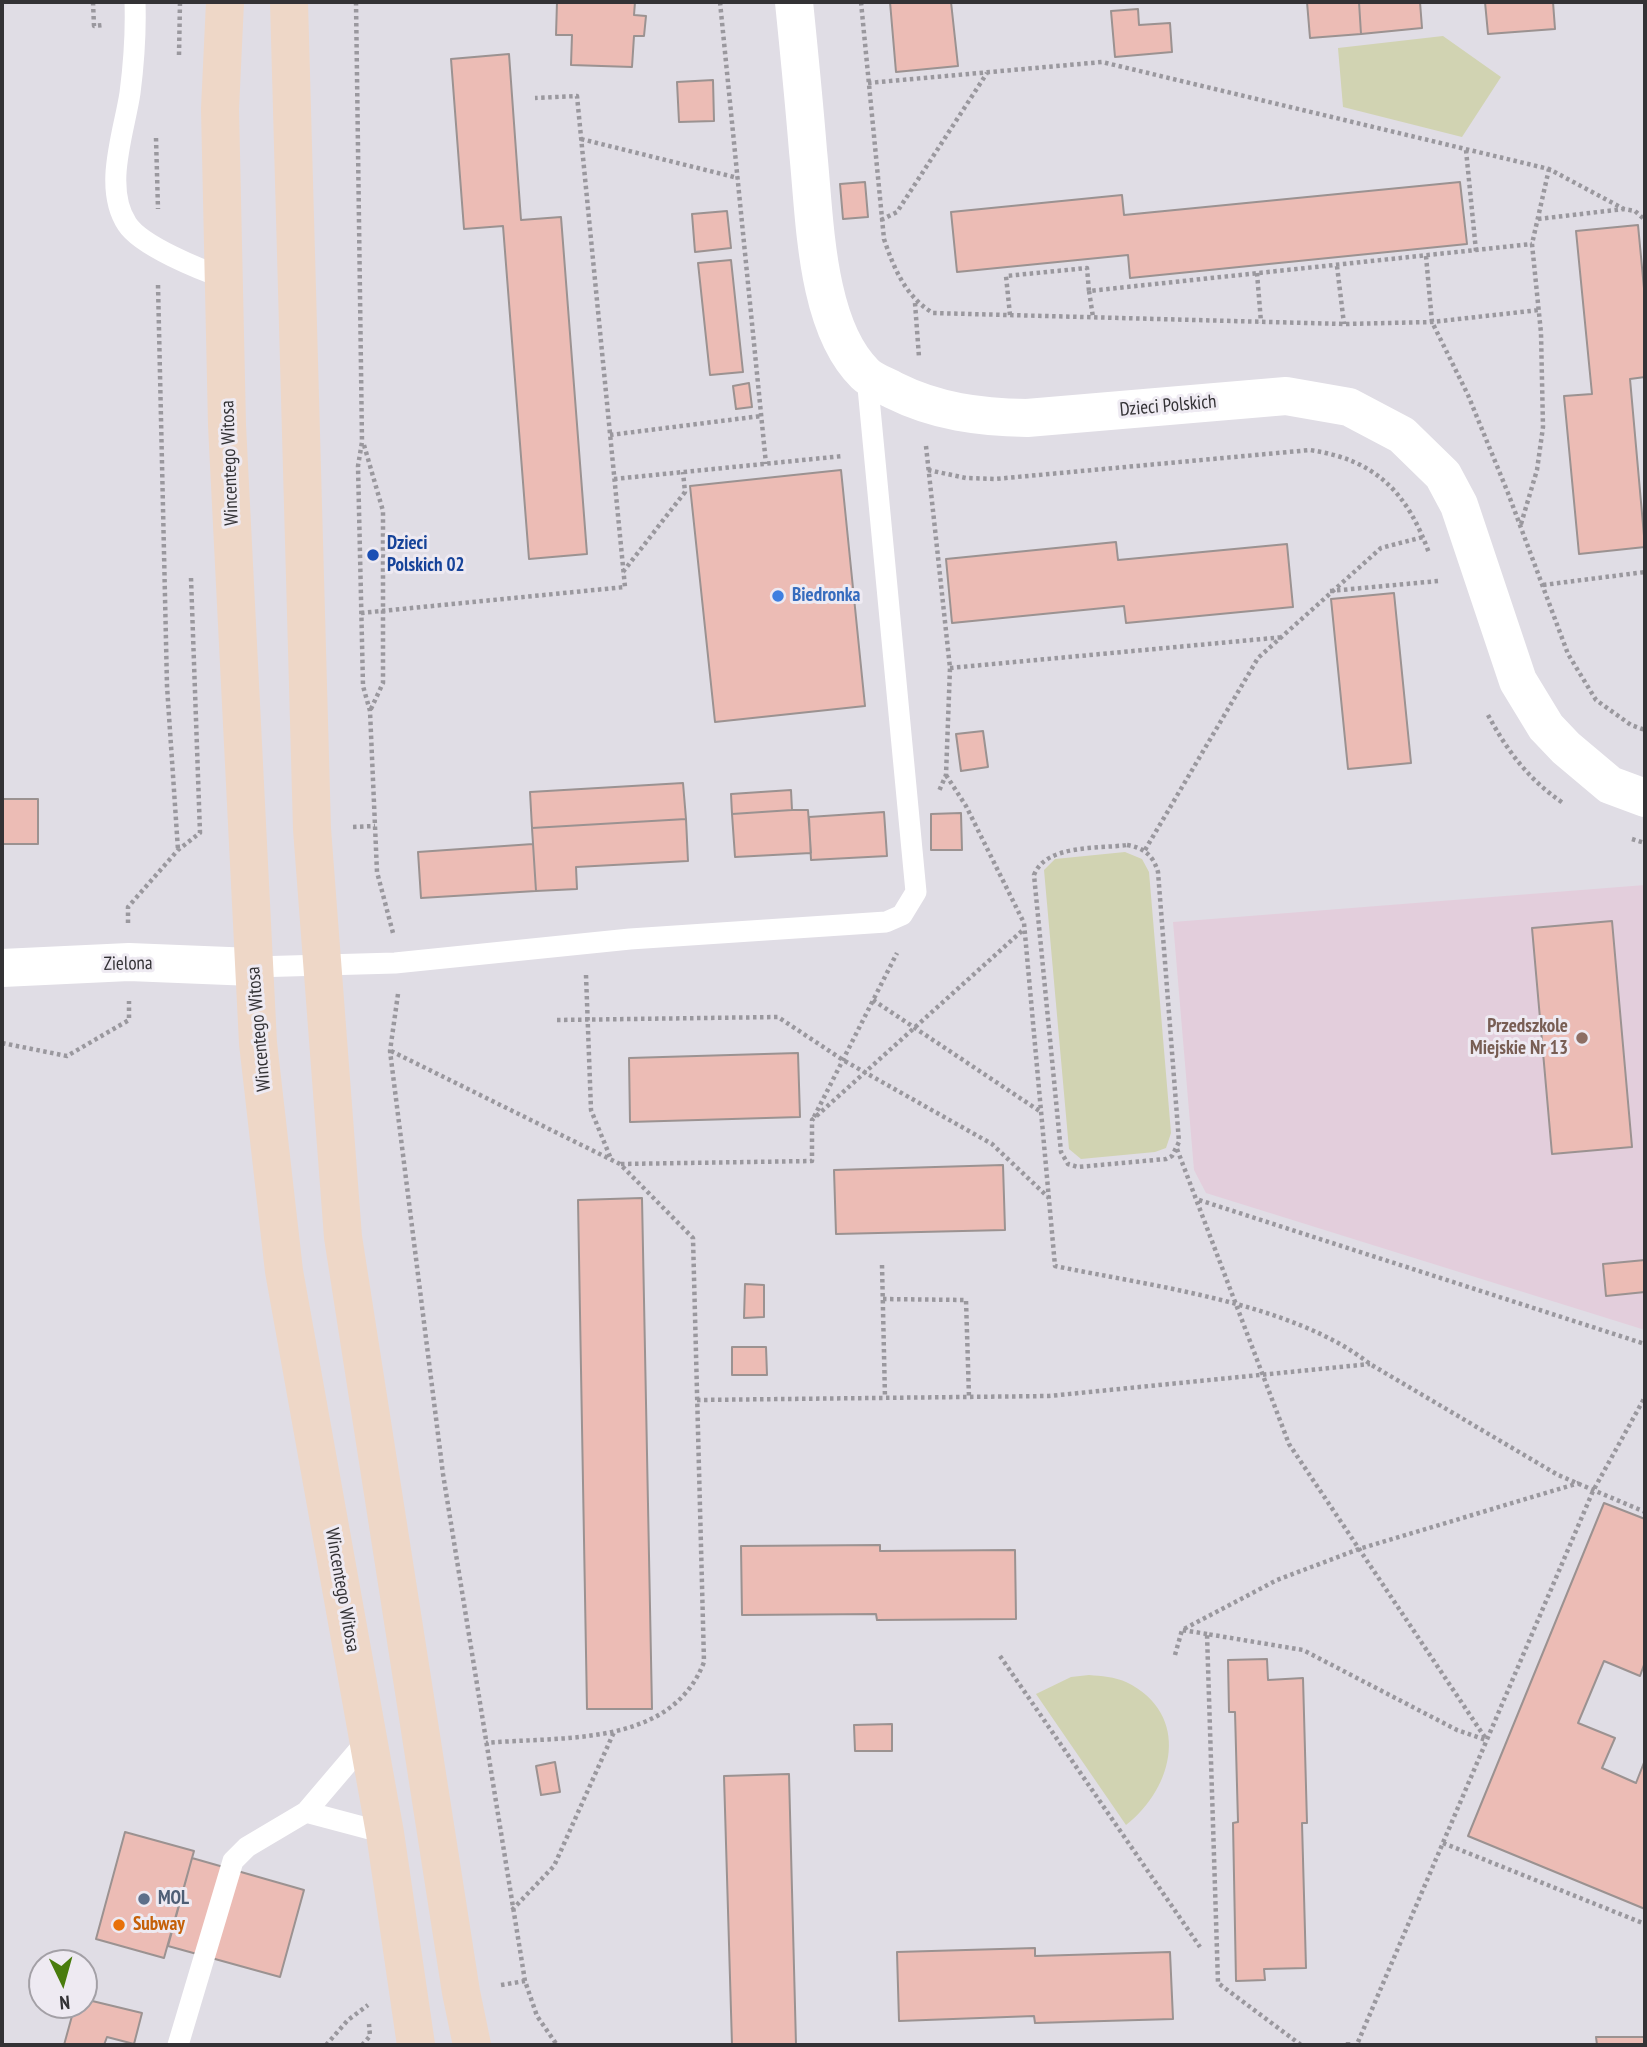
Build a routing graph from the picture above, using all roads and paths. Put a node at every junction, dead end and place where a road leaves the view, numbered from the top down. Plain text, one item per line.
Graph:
1 (135, 2) edge
2 (225, 2) edge
3 (289, 2) edge
4 (356, 2) edge
5 (720, 2) edge
6 (794, 2) edge
7 (861, 2) edge
8 (988, 73) junction
9 (868, 83) junction
10 (535, 98) dead end
11 (156, 129) dead end
12 (581, 139) junction
13 (1466, 150) junction
14 (1549, 169) junction
15 (738, 178) junction
16 (1624, 209) junction
17 (1538, 219) junction
18 (881, 220) junction
19 (1645, 220) edge
20 (1532, 244) junction
21 (158, 247) junction
22 (1476, 251) junction
23 (1426, 256) junction
24 (1337, 265) junction
25 (1257, 273) junction
26 (225, 278) junction
27 (1089, 291) junction
28 (915, 302) junction
29 (1539, 310) junction
30 (1010, 315) junction
31 (1093, 317) junction
32 (1261, 322) junction
33 (1432, 322) junction
34 (1344, 324) junction
35 (867, 377) junction
36 (923, 403) junction
37 (761, 416) junction
38 (610, 435) junction
39 (362, 442) junction
40 (875, 453) junction
41 (766, 464) junction
42 (928, 470) junction
43 (683, 472) junction
44 (614, 479) junction
45 (1520, 525) junction
46 (1423, 537) junction
47 (1431, 559) dead end
48 (1435, 570) dead end
49 (623, 572) junction
50 (1645, 572) edge
51 (1438, 580) junction
52 (1543, 584) junction
53 (1330, 592) junction
54 (1443, 593) dead end
55 (384, 611) junction
56 (361, 613) junction
57 (1285, 637) junction
58 (950, 668) junction
59 (1485, 710) dead end
60 (370, 712) junction
61 (1645, 730) edge
62 (946, 775) junction
63 (1645, 798) edge
64 (1566, 805) dead end
65 (909, 809) junction
66 (1630, 838) dead end
67 (1645, 843) edge
68 (178, 850) dead end
69 (1145, 850) junction
70 (902, 915) junction
71 (1024, 929) junction
72 (585, 943) junction
73 (395, 963) junction
74 (323, 965) junction
75 (253, 967) junction
76 (2, 968) edge
77 (873, 1000) junction
78 (557, 1020) dead end
79 (587, 1020) junction
80 (916, 1027) junction
81 (390, 1051) junction
82 (843, 1060) junction
83 (864, 1073) junction
84 (1041, 1113) junction
85 (812, 1119) junction
86 (1177, 1149) junction
87 (611, 1159) junction
88 (620, 1164) junction
89 (1049, 1199) junction
90 (1199, 1200) junction
91 (882, 1265) dead end
92 (883, 1299) junction
93 (1236, 1303) junction
94 (1645, 1344) edge
95 (1370, 1364) junction
96 (1264, 1377) junction
97 (970, 1397) junction
98 (1645, 1397) edge
99 (885, 1398) junction
100 (697, 1400) junction
101 (1580, 1483) junction
102 (1593, 1491) junction
103 (1645, 1512) edge
104 (1359, 1549) junction
105 (1182, 1630) junction
106 (1207, 1634) junction
107 (1175, 1654) dead end
108 (1000, 1656) dead end
109 (614, 1732) junction
110 (369, 1738) junction
111 (1486, 1740) junction
112 (486, 1742) junction
113 (306, 1812) junction
114 (385, 1833) junction
115 (1443, 1843) junction
116 (512, 1910) junction
117 (1645, 1924) edge
118 (1200, 1947) dead end
119 (1358, 2042) dead end
120 (178, 2045) edge
121 (326, 2045) edge
122 (362, 2045) edge
123 (416, 2045) edge
124 (472, 2045) edge
125 (557, 2045) edge
126 (1301, 2045) edge

1 - 21 lane
2 - 26 main road, Wincentego Witosa
3 - 74 main road
4 - 39 path
5 - 15 path
6 - 35 street, Dzieci Polskich
7 - 9 path
8 - 9 path
8 - 13 path
8 - 18 path
9 - 18 path
10 - 12 path
11 - 21 path
12 - 15 path
12 - 38 path
13 - 14 path
13 - 22 path
14 - 16 path
14 - 17 path
15 - 37 path
16 - 17 path
16 - 19 path
17 - 20 path
18 - 28 path
20 - 22 path
20 - 29 path
21 - 26 lane
21 - 68 path
22 - 23 path
23 - 24 path
23 - 33 path
24 - 25 path
24 - 34 path
25 - 27 path
25 - 32 path
26 - 75 main road, Wincentego Witosa
27 - 30 path
27 - 31 path
28 - 30 path
28 - 36 path
29 - 33 path
29 - 45 path
30 - 31 path
31 - 32 path
32 - 34 path
33 - 34 path
33 - 45 path
35 - 36 street, Dzieci Polskich
35 - 40 lane
36 - 42 path
36 - 63 street, Dzieci Polskich
37 - 38 path
37 - 41 path
38 - 44 path
39 - 55 path
39 - 56 path
40 - 41 path
40 - 65 lane
41 - 43 path
42 - 46 path
42 - 58 path
43 - 44 path
43 - 49 path
44 - 49 path
45 - 52 path
46 - 47 path
46 - 53 path
48 - 51 path
49 - 55 path
50 - 52 path
51 - 53 path
51 - 54 path
52 - 61 path
53 - 57 path
55 - 56 path
55 - 60 path
56 - 60 path
57 - 58 path
57 - 69 path
58 - 62 path
59 - 64 path
60 - 73 path
62 - 65 path
62 - 71 path
65 - 70 lane
66 - 67 path
69 - 86 path
69 - 86 path
70 - 72 lane
70 - 77 path
71 - 80 path
71 - 84 path
72 - 73 lane
72 - 79 path
73 - 74 lane
73 - 81 path
74 - 75 lane
74 - 124 main road
75 - 76 street, Zielona
75 - 110 main road, Wincentego Witosa
77 - 80 path
77 - 82 path
78 - 79 path
79 - 82 path
79 - 87 path
80 - 83 path
80 - 84 path
81 - 87 path
81 - 112 path
82 - 83 path
82 - 85 path
83 - 85 path
83 - 89 path
84 - 89 path
85 - 88 path
86 - 90 path
87 - 88 path
88 - 100 path
89 - 93 path
90 - 93 path
90 - 94 path
91 - 92 path
92 - 97 path
92 - 99 path
93 - 95 path
93 - 96 path
95 - 96 path
95 - 101 path
96 - 97 path
96 - 104 path
97 - 99 path
98 - 102 path
99 - 100 path
100 - 109 path
101 - 102 path
101 - 104 path
102 - 103 path
102 - 111 path
104 - 105 path
104 - 111 path
105 - 106 path
105 - 107 path
106 - 111 path
106 - 126 path
108 - 118 path
109 - 112 path
109 - 116 path
110 - 113 lane
110 - 114 main road, Wincentego Witosa
111 - 115 path
112 - 116 path
113 - 114 lane
113 - 120 lane
114 - 123 main road, Wincentego Witosa
115 - 117 path
115 - 119 path
116 - 125 path
121 - 122 path

